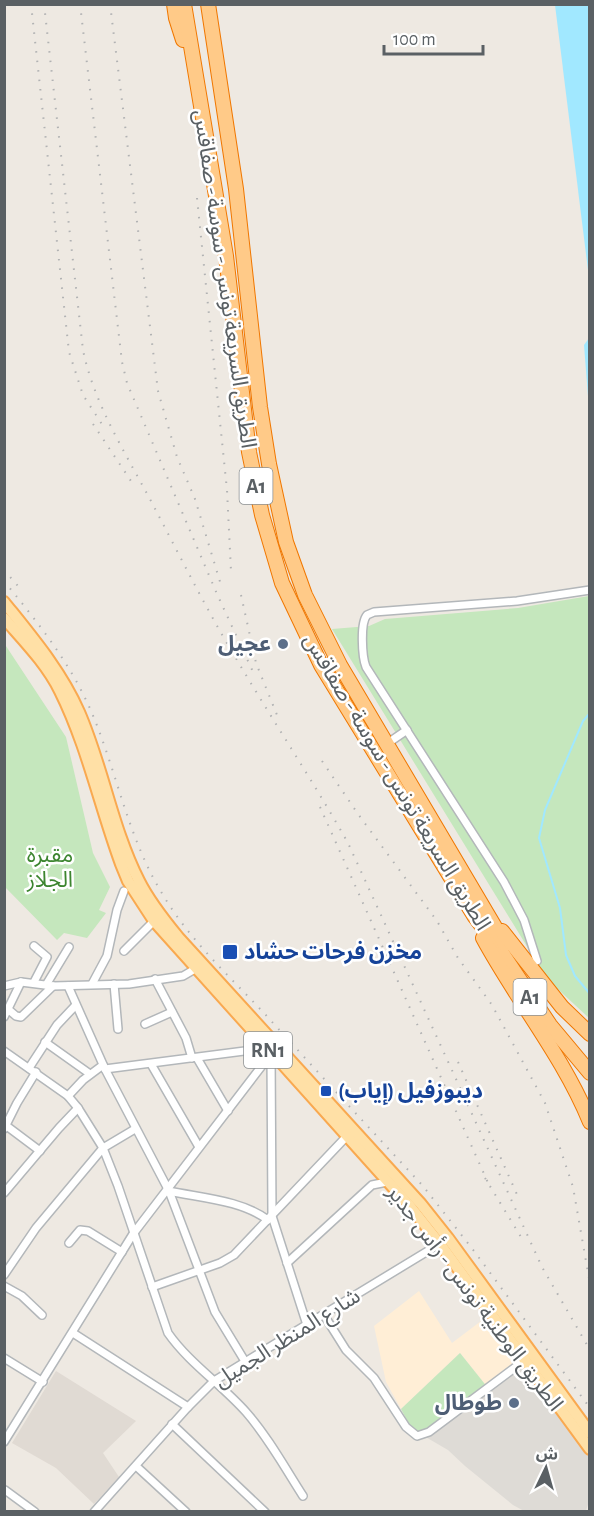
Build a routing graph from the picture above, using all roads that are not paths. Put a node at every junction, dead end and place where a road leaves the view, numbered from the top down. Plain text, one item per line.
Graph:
1 (174, 4) edge
2 (184, 4) edge
3 (208, 4) edge
4 (193, 59) junction
5 (590, 590) edge
6 (4, 602) edge
7 (4, 618) edge
8 (407, 730) junction
9 (388, 743) junction
10 (124, 891) dead end
11 (482, 916) junction
12 (154, 921) junction
13 (34, 946) dead end
14 (69, 947) dead end
15 (124, 951) dead end
16 (537, 961) dead end
17 (195, 969) junction
18 (155, 979) junction
19 (21, 982) junction
20 (34, 982) junction
21 (92, 984) junction
22 (114, 984) junction
23 (4, 986) edge
24 (50, 986) junction
25 (68, 986) junction
26 (75, 1006) junction
27 (9, 1010) junction
28 (172, 1012) junction
29 (4, 1017) edge
30 (145, 1024) dead end
31 (118, 1029) dead end
32 (590, 1034) edge
33 (45, 1042) junction
34 (272, 1049) junction
35 (4, 1051) edge
36 (195, 1058) junction
37 (590, 1059) edge
38 (151, 1064) junction
39 (104, 1067) junction
40 (33, 1070) junction
41 (90, 1074) junction
42 (590, 1074) edge
43 (68, 1096) junction
44 (78, 1108) junction
45 (228, 1111) junction
46 (590, 1122) edge
47 (5, 1126) edge
48 (135, 1129) junction
49 (347, 1136) junction
50 (199, 1147) junction
51 (103, 1148) junction
52 (40, 1151) junction
53 (387, 1182) junction
54 (168, 1190) junction
55 (4, 1193) edge
56 (270, 1218) junction
57 (133, 1234) junction
58 (444, 1241) junction
59 (69, 1243) dead end
60 (122, 1252) junction
61 (287, 1263) junction
62 (198, 1269) junction
63 (4, 1275) edge
64 (4, 1286) edge
65 (152, 1287) junction
66 (42, 1315) dead end
67 (324, 1315) junction
68 (307, 1325) junction
69 (74, 1333) junction
70 (4, 1358) edge
71 (525, 1360) junction
72 (246, 1363) junction
73 (214, 1381) junction
74 (43, 1382) junction
75 (188, 1407) junction
76 (172, 1424) junction
77 (7, 1432) edge
78 (590, 1433) edge
79 (4, 1442) edge
80 (590, 1449) edge
81 (136, 1466) junction
82 (5, 1490) edge
83 (303, 1496) dead end
84 (35, 1512) edge
85 (94, 1512) edge
86 (186, 1512) edge
87 (265, 1512) edge

1 - 4 highway
2 - 4 highway, الطريق السريعة تونس - سوسة - صفاقس / A1
3 - 9 highway, الطريق السريعة تونس - سوسة - صفاقس / A1
4 - 11 highway, الطريق السريعة تونس - سوسة - صفاقس / A1
5 - 8 street
6 - 34 main road, الطريق الوطنية تونس - رأس جدير / RN1
7 - 12 main road, الطريق الوطنية تونس - رأس جدير / RN1
8 - 9 street
8 - 16 street
9 - 11 highway, الطريق السريعة تونس - سوسة - صفاقس / A1
10 - 21 street
11 - 32 highway
11 - 37 highway, الطريق السريعة تونس - سوسة - صفاقس / A1
11 - 42 highway, الطريق السريعة تونس - سوسة - صفاقس / A1
11 - 46 highway
12 - 15 street
12 - 17 main road, الطريق الوطنية تونس - رأس جدير / RN1
13 - 20 street
14 - 24 street
17 - 18 street
17 - 34 main road, الطريق الوطنية تونس - رأس جدير / RN1
18 - 22 street
18 - 28 street
19 - 20 street
19 - 23 street
19 - 27 street
20 - 24 street
21 - 22 street
21 - 25 street
22 - 31 street
24 - 25 street
24 - 27 street
25 - 26 street
26 - 33 street
26 - 39 street
27 - 29 street
28 - 30 street
28 - 36 street
33 - 40 street
33 - 41 street
34 - 36 street
34 - 45 street
34 - 49 main road, الطريق الوطنية تونس - رأس جدير / RN1
34 - 56 street
34 - 58 main road, الطريق الوطنية تونس - رأس جدير / RN1
35 - 40 street
36 - 38 street
36 - 45 street
38 - 39 street
38 - 50 street
39 - 41 street
39 - 48 street
40 - 43 street
40 - 47 street
41 - 43 street
43 - 44 street
44 - 51 street
44 - 52 street
45 - 50 street
47 - 52 street
48 - 51 street
48 - 54 street
49 - 53 main road, الطريق الوطنية تونس - رأس جدير / RN1
49 - 56 street
50 - 54 street
51 - 57 street
51 - 63 street
52 - 55 street
53 - 58 main road, الطريق الوطنية تونس - رأس جدير / RN1
53 - 61 street
54 - 56 street
54 - 57 street
54 - 62 street
56 - 61 street
56 - 62 street
57 - 60 street
57 - 65 street
58 - 67 street, شارع المنظر الجميل
58 - 71 main road, الطريق الوطنية تونس - رأس جدير / RN1
58 - 78 main road, الطريق الوطنية تونس - رأس جدير / RN1
59 - 60 street
60 - 69 street
61 - 68 street
62 - 65 street
62 - 72 street
64 - 66 street
65 - 73 street
67 - 68 street, شارع المنظر الجميل
67 - 71 street
68 - 72 street, شارع المنظر الجميل
69 - 74 street
69 - 75 street
70 - 74 street
71 - 80 main road, الطريق الوطنية تونس - رأس جدير / RN1
72 - 73 street, شارع المنظر الجميل
73 - 75 street, شارع المنظر الجميل
73 - 83 street
74 - 77 street
75 - 76 street, شارع المنظر الجميل
76 - 81 street, شارع المنظر الجميل
76 - 87 street
77 - 79 street
81 - 85 street, شارع المنظر الجميل
81 - 86 street
82 - 84 street

